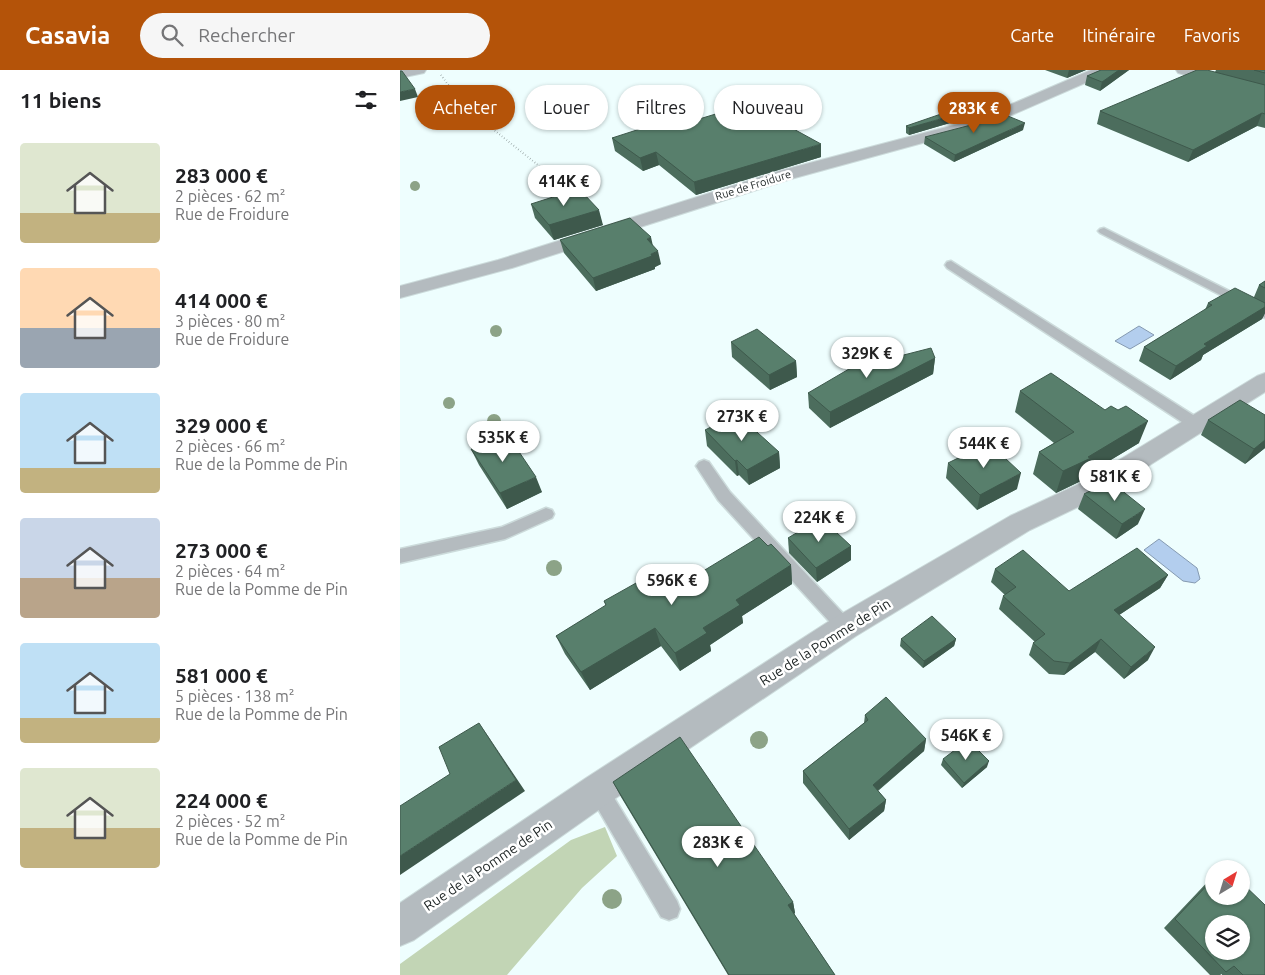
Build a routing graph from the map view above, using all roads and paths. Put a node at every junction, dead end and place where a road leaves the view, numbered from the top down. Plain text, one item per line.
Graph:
1 (419, 70) edge
2 (438, 70) edge
3 (1103, 70) edge
4 (1183, 70) edge
5 (400, 74) edge
6 (1265, 92) edge
7 (578, 197) edge
8 (1104, 231) dead end
9 (951, 265) dead end
10 (400, 292) edge
11 (1265, 314) edge
12 (1265, 381) edge
13 (1196, 424) junction
14 (704, 466) dead end
15 (546, 514) dead end
16 (400, 556) edge
17 (845, 627) junction
18 (598, 790) junction
19 (670, 909) dead end
20 (400, 926) edge

1 - 5 street
2 - 7 path
3 - 10 street, Rue de Froidure
4 - 6 street
8 - 11 lane
9 - 13 lane
12 - 13 street, Rue de la Pomme de Pin
13 - 17 street, Rue de la Pomme de Pin
14 - 17 lane
15 - 16 lane
17 - 18 street, Rue de la Pomme de Pin
18 - 19 lane
18 - 20 street, Rue de la Pomme de Pin

